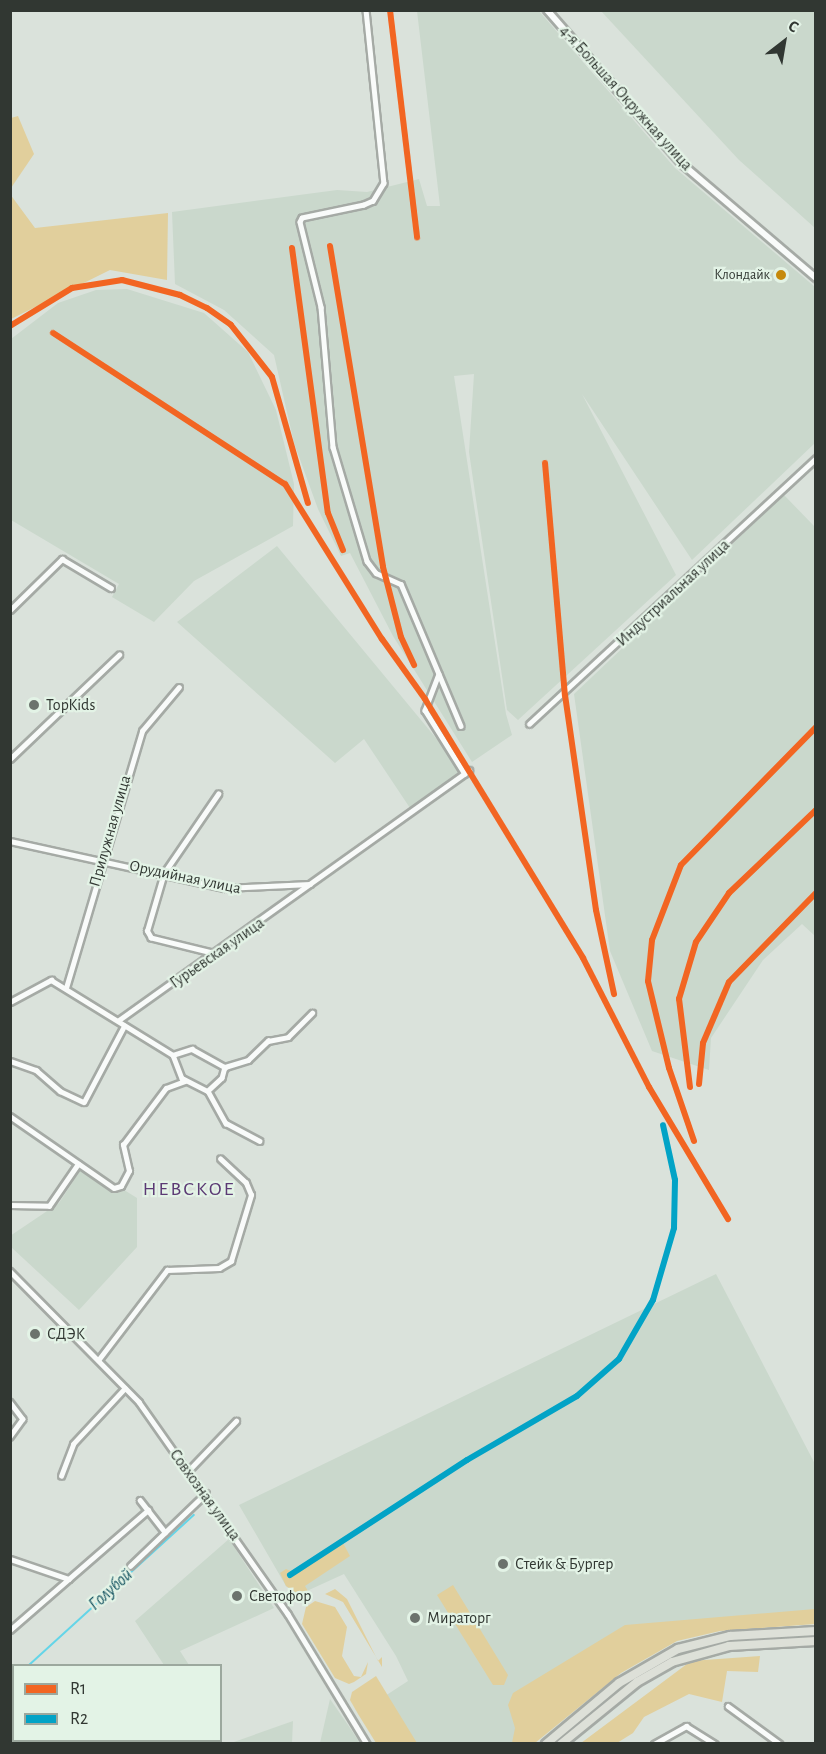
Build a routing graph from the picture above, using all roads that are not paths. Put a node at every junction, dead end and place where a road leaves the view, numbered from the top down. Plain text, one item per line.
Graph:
1 (366, 10) edge
2 (547, 10) edge
3 (816, 278) edge
4 (816, 458) edge
5 (111, 588) dead end
6 (10, 610) edge
7 (119, 655) dead end
8 (439, 674) junction
9 (179, 687) dead end
10 (529, 724) dead end
11 (461, 726) dead end
12 (10, 759) edge
13 (218, 794) dead end
14 (10, 841) edge
15 (102, 859) junction
16 (164, 873) junction
17 (313, 884) junction
18 (216, 954) junction
19 (66, 988) junction
20 (10, 1002) edge
21 (312, 1013) dead end
22 (120, 1020) junction
23 (124, 1026) junction
24 (173, 1055) junction
25 (10, 1061) edge
26 (225, 1067) junction
27 (185, 1081) junction
28 (208, 1091) junction
29 (10, 1116) edge
30 (260, 1141) dead end
31 (220, 1159) dead end
32 (78, 1164) junction
33 (10, 1205) edge
34 (10, 1270) edge
35 (99, 1359) junction
36 (125, 1388) junction
37 (10, 1402) edge
38 (237, 1421) dead end
39 (10, 1437) edge
40 (189, 1470) junction
41 (61, 1476) dead end
42 (206, 1493) junction
43 (140, 1500) dead end
44 (148, 1510) junction
45 (165, 1532) junction
46 (10, 1559) edge
47 (130, 1566) dead end
48 (69, 1579) junction
49 (10, 1630) edge
50 (816, 1630) edge
51 (816, 1641) edge
52 (729, 1706) dead end
53 (368, 1743) edge
54 (546, 1743) edge
55 (561, 1743) edge
56 (654, 1743) edge
57 (715, 1743) edge
58 (780, 1743) edge

1 - 8 street
2 - 3 street, 4-я Большая Окружная улица
4 - 10 street, Индустриальная улица
5 - 6 street
7 - 12 street
8 - 11 street
8 - 17 street
9 - 15 street, Прилужная улица
13 - 16 street
14 - 15 street, Орудийная улица
15 - 16 street, Орудийная улица
15 - 19 street, Прилужная улица
16 - 17 street, Орудийная улица
16 - 18 street
17 - 18 street, Гурьевская улица
18 - 22 street, Гурьевская улица
19 - 20 street
19 - 22 street
21 - 26 street
22 - 23 street
23 - 24 street
23 - 25 street
24 - 26 street
24 - 27 street
26 - 28 street
27 - 28 street
27 - 32 street
28 - 30 street
29 - 32 street
31 - 35 street
32 - 33 street
34 - 35 street, Совхозная улица
35 - 36 street, Совхозная улица
36 - 40 street, Совхозная улица
36 - 41 street
37 - 39 street
38 - 40 street
40 - 42 street, Совхозная улица
42 - 45 street
42 - 53 street, Совхозная улица
43 - 44 street
44 - 45 street
44 - 48 street
45 - 47 street
46 - 48 street
48 - 49 street
50 - 54 main road
51 - 55 main road
52 - 58 street
56 - 57 street

